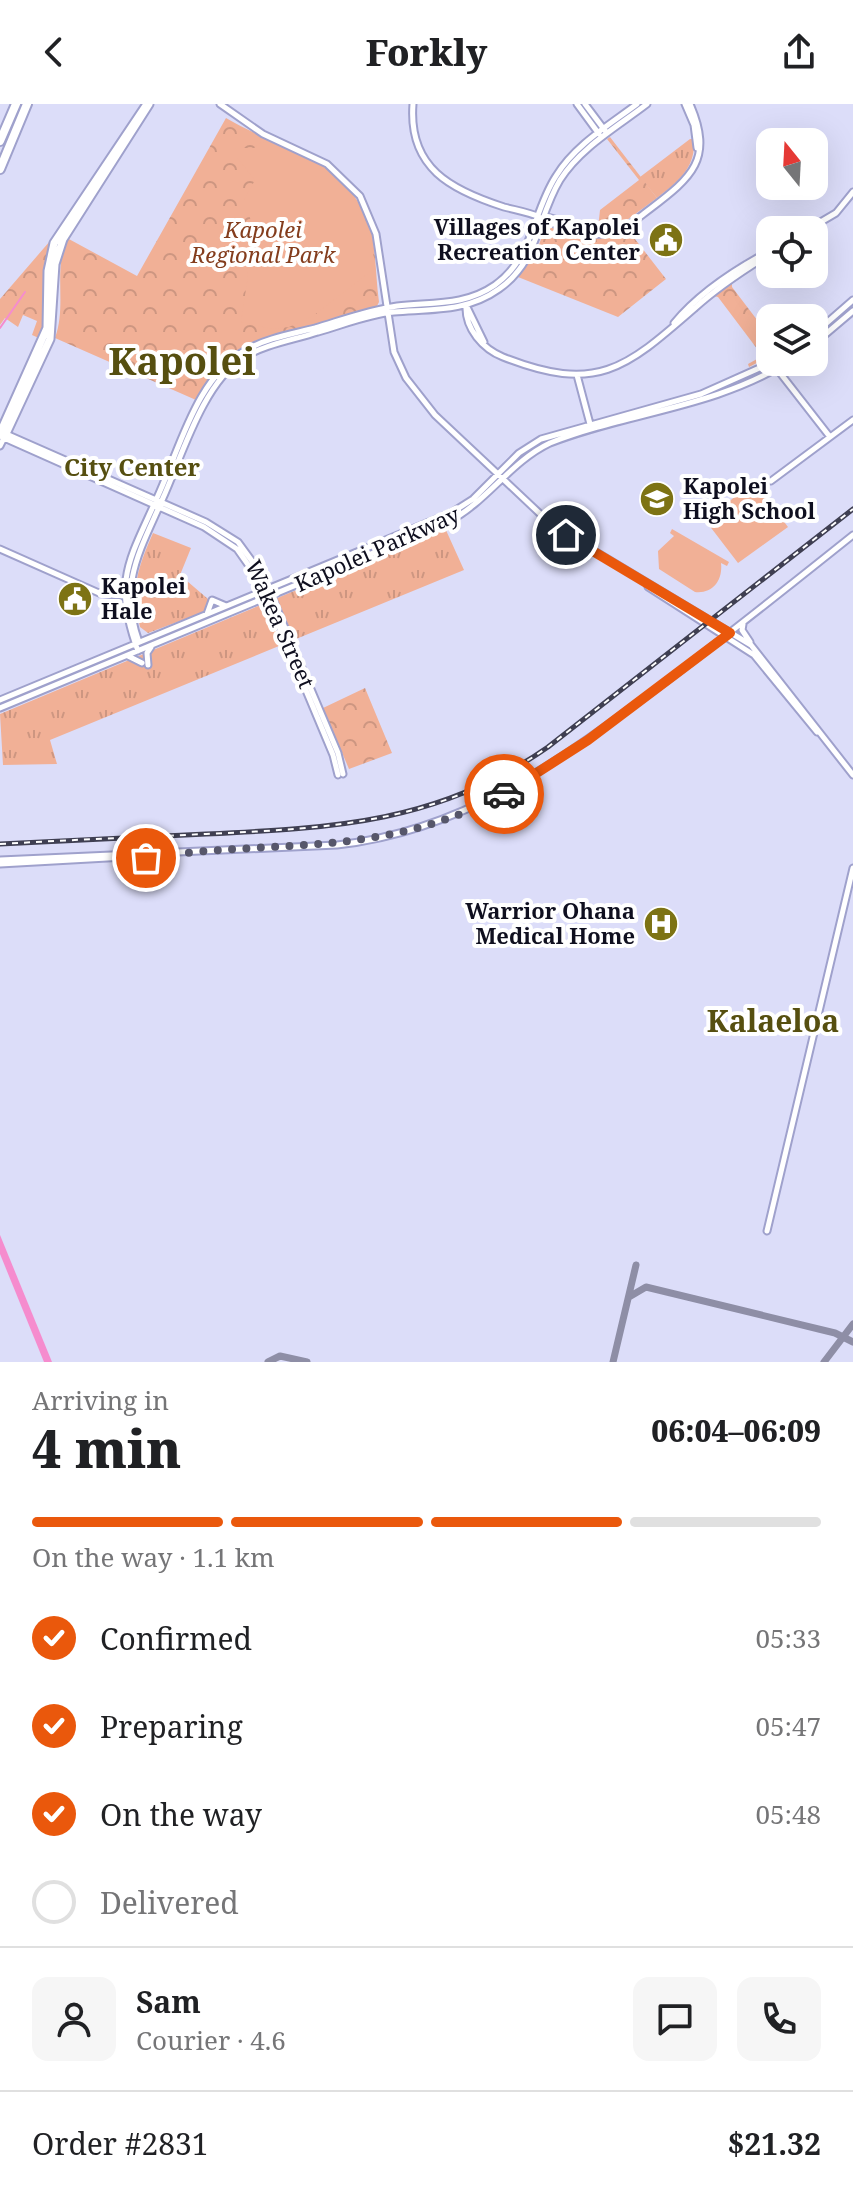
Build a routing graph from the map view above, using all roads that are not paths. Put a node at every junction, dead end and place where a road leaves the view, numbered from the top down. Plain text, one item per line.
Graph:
1 (14, 104) edge
2 (27, 104) edge
3 (148, 104) edge
4 (220, 104) edge
5 (413, 104) edge
6 (577, 104) edge
7 (585, 104) edge
8 (637, 104) edge
9 (647, 104) edge
10 (687, 104) edge
11 (603, 133) junction
12 (0, 141) edge
13 (0, 169) edge
14 (853, 192) edge
15 (543, 218) junction
16 (828, 218) edge
17 (756, 262) edge
18 (383, 295) junction
19 (853, 300) edge
20 (466, 302) junction
21 (397, 309) junction
22 (385, 311) junction
23 (853, 311) edge
24 (828, 322) edge
25 (388, 325) junction
26 (828, 332) edge
27 (756, 370) edge
28 (577, 375) junction
29 (761, 376) edge
30 (782, 376) edge
31 (853, 420) edge
32 (590, 424) junction
33 (592, 431) junction
34 (2, 434) edge
35 (830, 437) junction
36 (0, 446) edge
37 (487, 466) junction
38 (509, 467) junction
39 (499, 478) junction
40 (771, 481) dead end
41 (515, 491) junction
42 (163, 492) junction
43 (147, 498) junction
44 (158, 503) junction
45 (170, 508) junction
46 (153, 515) junction
47 (853, 535) edge
48 (0, 549) edge
49 (261, 579) junction
50 (278, 585) junction
51 (266, 590) junction
52 (281, 592) junction
53 (254, 595) junction
54 (126, 596) junction
55 (269, 597) junction
56 (256, 602) junction
57 (227, 606) junction
58 (273, 606) junction
59 (216, 611) junction
60 (206, 615) junction
61 (219, 618) junction
62 (743, 624) junction
63 (133, 631) junction
64 (717, 631) junction
65 (728, 634) junction
66 (149, 638) junction
67 (720, 641) junction
68 (137, 643) junction
69 (154, 645) junction
70 (124, 649) junction
71 (140, 650) junction
72 (758, 652) junction
73 (127, 655) junction
74 (22, 691) junction
75 (25, 698) junction
76 (0, 700) edge
77 (0, 708) edge
78 (841, 760) junction
79 (340, 774) dead end
80 (853, 775) edge
81 (0, 862) edge
82 (853, 868) edge
83 (767, 1231) dead end

1 - 12 highway
2 - 13 highway
3 - 34 main road
4 - 18 main road
5 - 15 main road
6 - 11 main road
7 - 11 main road
8 - 11 main road
9 - 11 main road
10 - 15 main road
11 - 15 main road
14 - 16 main road
15 - 20 main road
17 - 28 main road
18 - 21 main road
18 - 22 main road
19 - 24 main road
20 - 21 main road
20 - 28 main road
21 - 22 main road
21 - 25 main road
22 - 25 main road
22 - 42 main road
23 - 26 main road
25 - 37 main road
27 - 32 main road, Kapolei Parkway
28 - 32 main road
29 - 33 main road, Kapolei Parkway
30 - 35 main road
31 - 35 main road
32 - 33 main road
32 - 38 main road, Kapolei Parkway
33 - 38 main road, Kapolei Parkway
34 - 36 main road
34 - 43 main road, Wakea Street
35 - 40 main road
37 - 38 main road
37 - 39 main road
38 - 39 main road, Kapolei Parkway
38 - 41 main road
39 - 41 main road
39 - 50 main road, Kapolei Parkway
39 - 52 main road, Kapolei Parkway
39 - 64 main road
41 - 65 main road
42 - 43 main road
42 - 44 main road
42 - 45 main road
43 - 44 main road, Wakea Street
43 - 46 main road
44 - 45 main road, Wakea Street
44 - 46 main road
45 - 46 main road
45 - 49 main road, Wakea Street
46 - 54 main road
47 - 62 main road
48 - 54 main road
49 - 50 main road
49 - 51 main road, Wakea Street
49 - 53 main road
50 - 51 main road, Kapolei Parkway
51 - 53 main road, Kapolei Parkway
51 - 55 main road, Wakea Street
52 - 55 main road, Kapolei Parkway
52 - 58 main road
53 - 57 main road, Kapolei Parkway
54 - 63 main road
55 - 56 main road, Kapolei Parkway
55 - 58 main road, Wakea Street
56 - 58 main road
56 - 61 main road, Kapolei Parkway
57 - 59 main road, Kapolei Parkway
57 - 60 main road
58 - 79 main road, Wakea Street
59 - 60 main road, Kapolei Parkway
59 - 61 main road
60 - 66 main road, Kapolei Parkway
61 - 69 main road, Kapolei Parkway
62 - 65 main road
62 - 72 main road
63 - 66 main road
63 - 68 main road
63 - 70 main road
64 - 65 main road
64 - 67 main road
65 - 67 main road
65 - 72 main road
65 - 78 main road
66 - 68 main road, Kapolei Parkway
67 - 81 main road
68 - 70 main road, Kapolei Parkway
68 - 71 main road
69 - 71 main road, Kapolei Parkway
69 - 73 main road
70 - 74 main road, Kapolei Parkway
71 - 73 main road, Kapolei Parkway
72 - 78 main road
73 - 75 main road, Kapolei Parkway
74 - 75 main road
74 - 76 main road, Kapolei Parkway
75 - 77 main road, Kapolei Parkway
78 - 80 main road
82 - 83 main road

